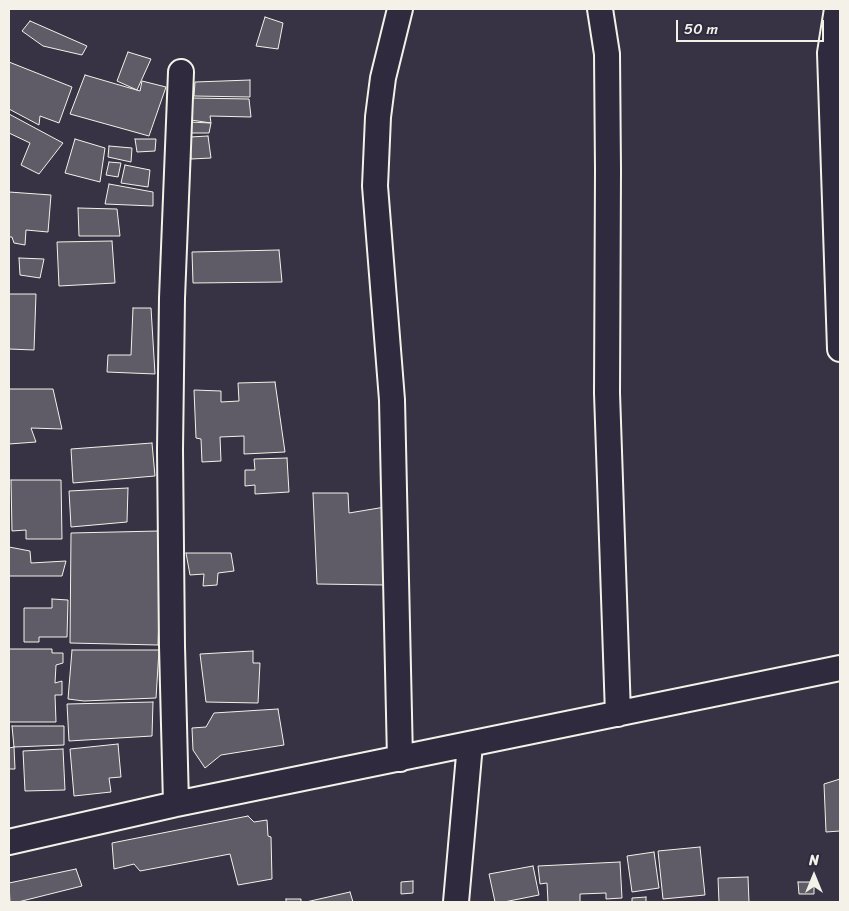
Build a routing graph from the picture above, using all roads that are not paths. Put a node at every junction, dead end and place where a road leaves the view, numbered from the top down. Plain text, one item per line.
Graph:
1 (400, 9) edge
2 (600, 9) edge
3 (837, 9) edge
4 (181, 72) dead end
5 (840, 349) edge
6 (840, 668) edge
7 (618, 714) junction
8 (470, 744) junction
9 (400, 759) junction
10 (176, 804) junction
11 (9, 842) edge
12 (456, 902) edge

1 - 9 street
2 - 7 street
3 - 5 street
4 - 10 street
6 - 7 street
7 - 8 street
8 - 9 street
8 - 12 street
9 - 10 street
10 - 11 street

